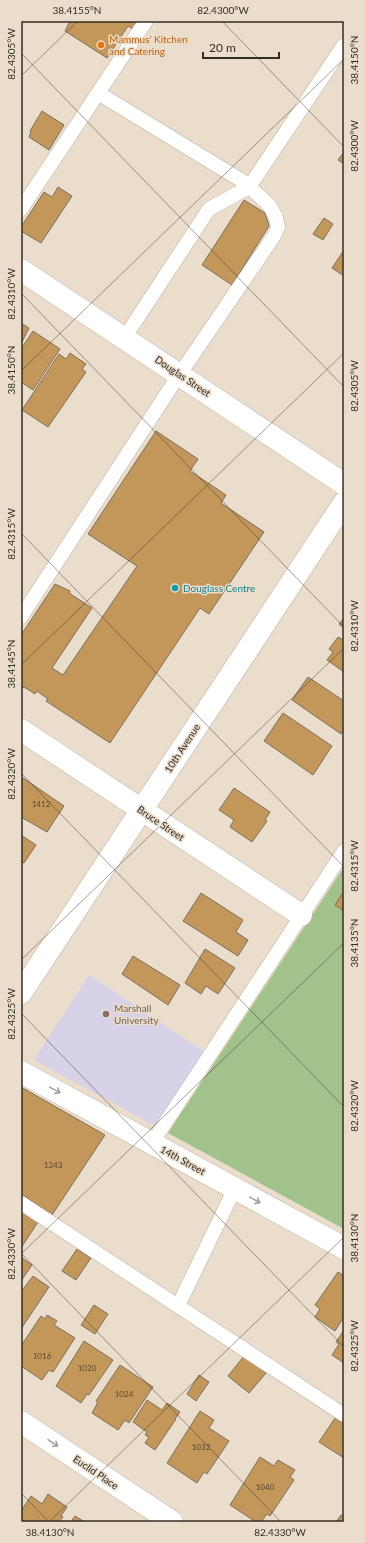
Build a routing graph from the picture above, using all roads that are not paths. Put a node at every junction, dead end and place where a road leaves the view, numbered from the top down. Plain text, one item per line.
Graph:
1 (146, 21) edge
2 (344, 45) edge
3 (98, 93) junction
4 (250, 187) junction
5 (21, 209) edge
6 (21, 270) edge
7 (125, 337) junction
8 (180, 375) junction
9 (344, 484) edge
10 (344, 503) edge
11 (21, 617) edge
12 (21, 730) edge
13 (141, 810) junction
14 (344, 851) edge
15 (301, 915) junction
16 (21, 993) edge
17 (21, 1072) edge
18 (152, 1143) junction
19 (235, 1188) junction
20 (21, 1203) edge
21 (344, 1248) edge
22 (178, 1306) junction
23 (344, 1415) edge
24 (21, 1422) edge
25 (172, 1522) edge

1 - 3 lane
2 - 4 lane
3 - 4 lane
3 - 5 lane
4 - 7 lane
4 - 8 lane
6 - 7 street, Douglas Street
7 - 8 street, Douglas Street
8 - 9 street, Douglas Street
8 - 11 lane
10 - 13 street, 10th Avenue
12 - 13 street, Bruce Street
13 - 15 street, Bruce Street
13 - 16 street, 10th Avenue
14 - 15 lane
15 - 18 lane
17 -> 18 street, 14th Street
18 - 19 street, 14th Street
19 -> 21 street, 14th Street
19 - 22 lane
20 - 22 lane
22 - 23 lane
24 -> 25 street, Euclid Place

